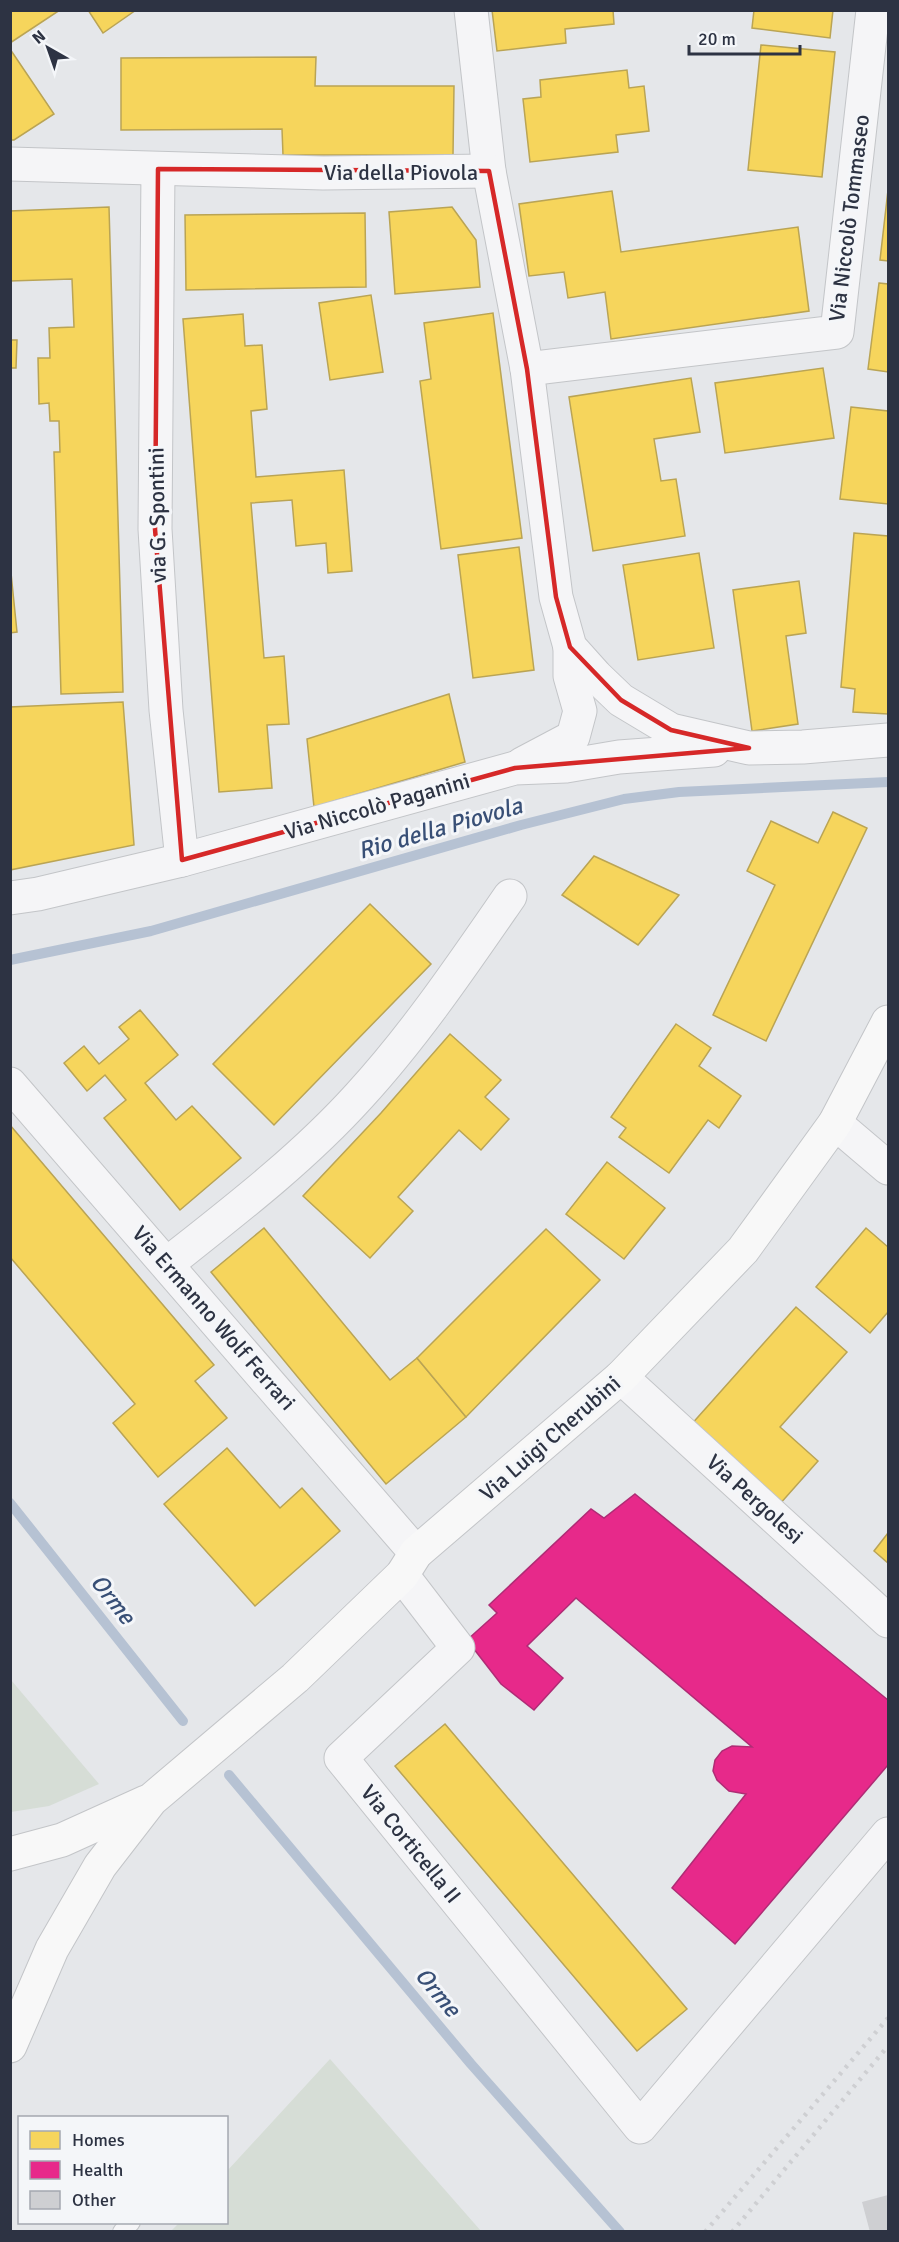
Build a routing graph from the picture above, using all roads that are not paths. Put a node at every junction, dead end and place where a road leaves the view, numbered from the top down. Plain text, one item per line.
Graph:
1 (471, 10) edge
2 (873, 10) edge
3 (10, 164) edge
4 (158, 169) junction
5 (489, 171) junction
6 (527, 369) junction
7 (570, 647) junction
8 (888, 740) edge
9 (748, 748) junction
10 (515, 768) junction
11 (182, 860) junction
12 (510, 896) dead end
13 (10, 898) edge
14 (888, 1022) edge
15 (10, 1084) edge
16 (835, 1123) junction
17 (888, 1168) edge
18 (167, 1264) junction
19 (621, 1377) junction
20 (409, 1564) junction
21 (888, 1621) edge
22 (151, 1800) junction
23 (888, 1834) edge
24 (10, 1854) edge
25 (10, 2046) edge

1 - 5 street
2 - 6 street, Via Niccolò Tommaseo
3 - 4 street, Via della Piovola
4 - 5 street, Via della Piovola
4 - 11 street, via G. Spontini
5 - 6 street, Via della Piovola
6 - 7 street, Via della Piovola
7 - 9 street, Via della Piovola
7 - 10 street, Via della Piovola
8 - 9 street, Via della Piovola
9 - 10 street, Via Niccolò Paganini
10 - 11 street, Via Niccolò Paganini
11 - 13 street, Via Niccolò Paganini
12 - 18 street
14 - 16 main road, Via Luigi Cherubini
15 - 18 street, Via Ermanno Wolf Ferrari
16 - 17 street
16 - 19 main road, Via Luigi Cherubini
18 - 20 street, Via Ermanno Wolf Ferrari
19 - 20 main road, Via Luigi Cherubini
19 - 21 street, Via Pergolesi
20 - 22 main road, Via Luigi Cherubini
20 - 23 street, Via Corticella II
22 - 24 main road
22 - 25 main road

